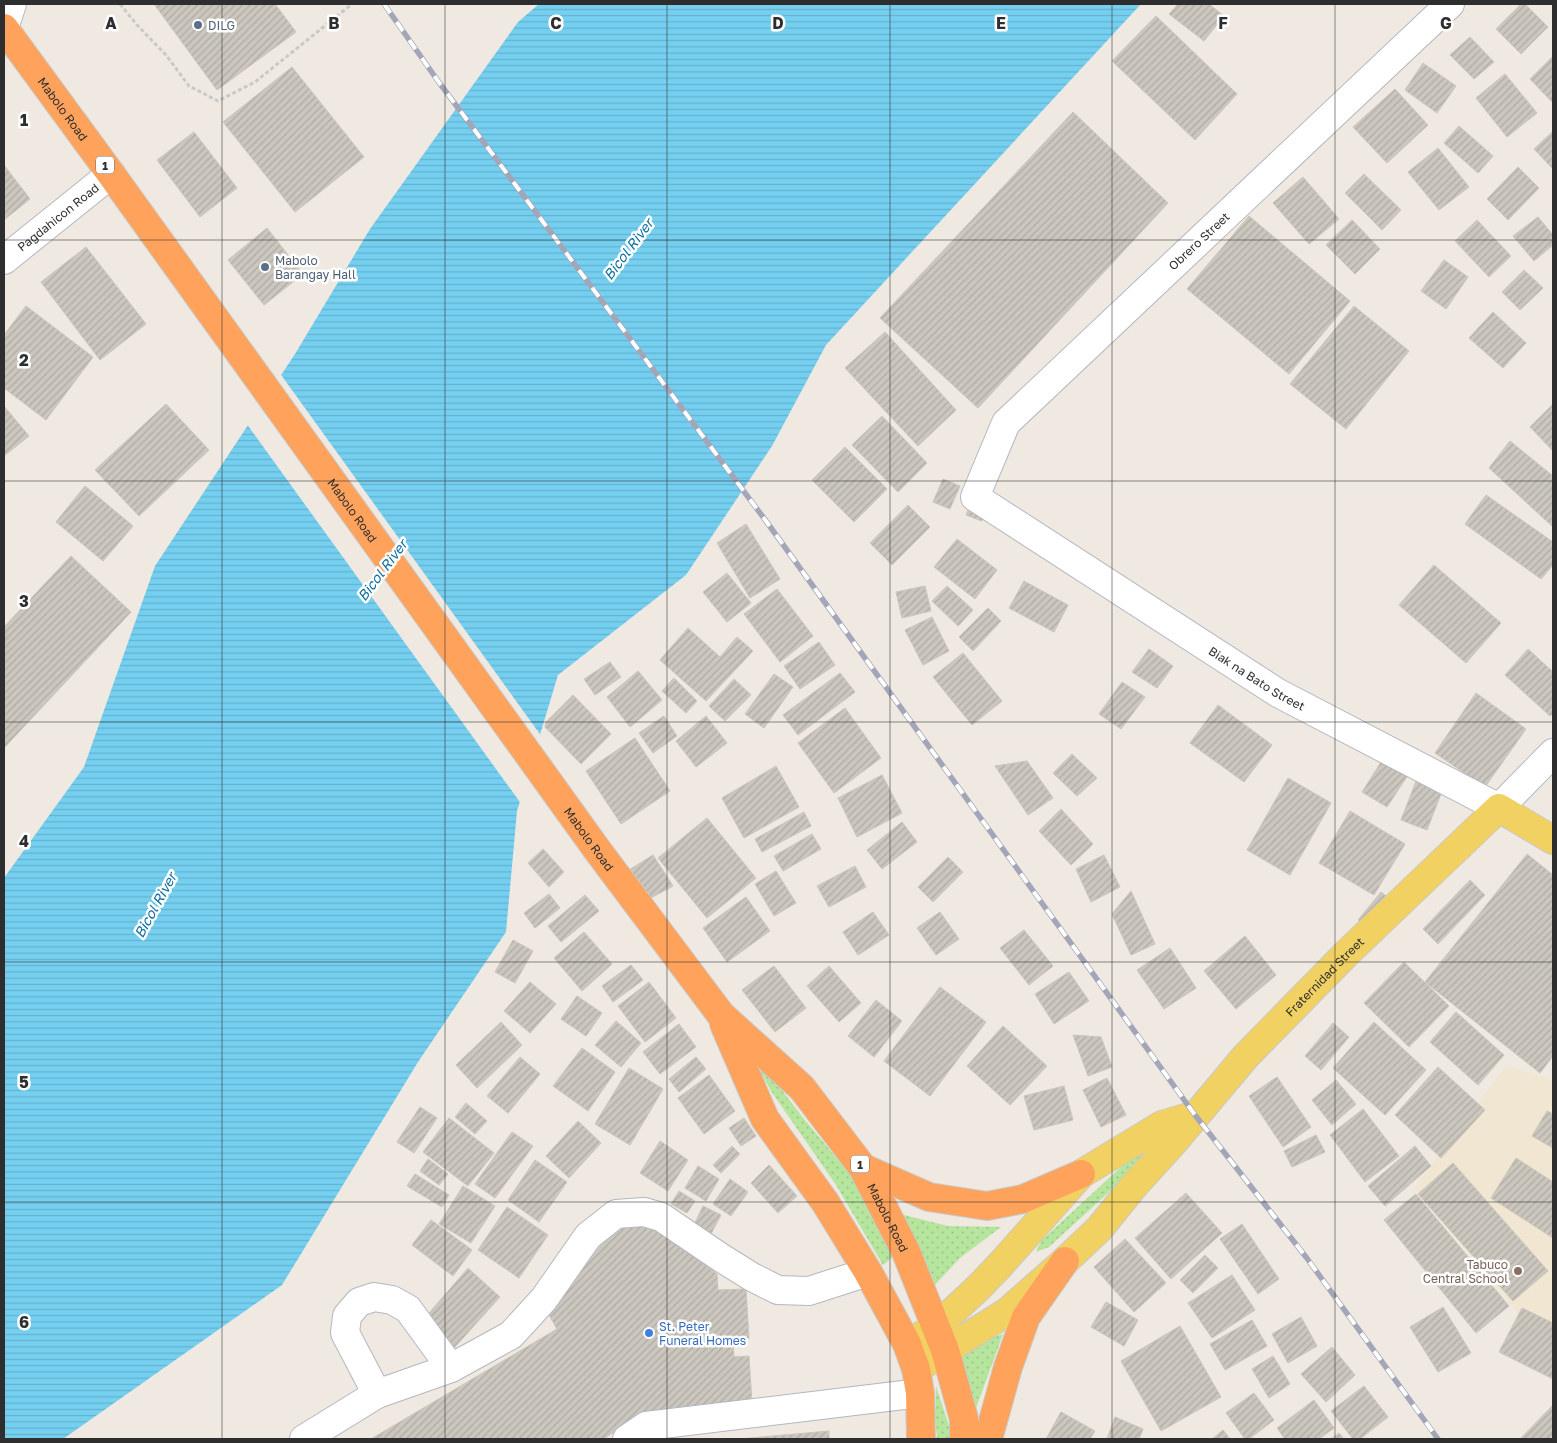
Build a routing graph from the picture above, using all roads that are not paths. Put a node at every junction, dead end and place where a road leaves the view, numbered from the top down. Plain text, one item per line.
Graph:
1 (12, 4) edge
2 (1450, 4) edge
3 (4, 28) edge
4 (111, 174) junction
5 (4, 260) edge
6 (974, 496) joint
7 (1553, 753) edge
8 (1499, 808) junction
9 (1553, 840) edge
10 (721, 1015) junction
11 (1196, 1115) junction
12 (864, 1168) junction
13 (1081, 1174) junction
14 (1065, 1261) junction
15 (868, 1272) junction
16 (941, 1339) junction
17 (451, 1368) junction
18 (914, 1368) junction
19 (377, 1394) junction
20 (304, 1439) edge
21 (627, 1439) edge
22 (921, 1439) edge
23 (964, 1439) edge
24 (988, 1439) edge

1 - 3 street
2 - 6 street, Obrero Street
3 - 4 highway, Mabolo Road / 1
4 - 5 street, Pagdahicon Road
4 - 10 highway, Mabolo Road / 1
6 - 8 street, Biak na Bato Street
7 - 8 street, Fraternidad Street
8 - 9 main road, Biak na Bato Street
8 - 11 main road, Fraternidad Street
10 - 12 highway, Mabolo Road / 1
10 - 15 highway, Mabolo Road / 1
11 - 13 main road
11 - 14 main road, Fraternidad Street
12 - 13 highway
12 - 16 highway, Mabolo Road / 1
13 - 16 main road
14 - 16 main road, Fraternidad Street
14 - 24 highway
15 - 17 street
15 - 18 highway, Mabolo Road / 1
16 - 18 main road
16 - 23 highway, 1
17 - 19 street
17 - 19 street
18 - 21 street
18 - 22 highway, 1
19 - 20 street

